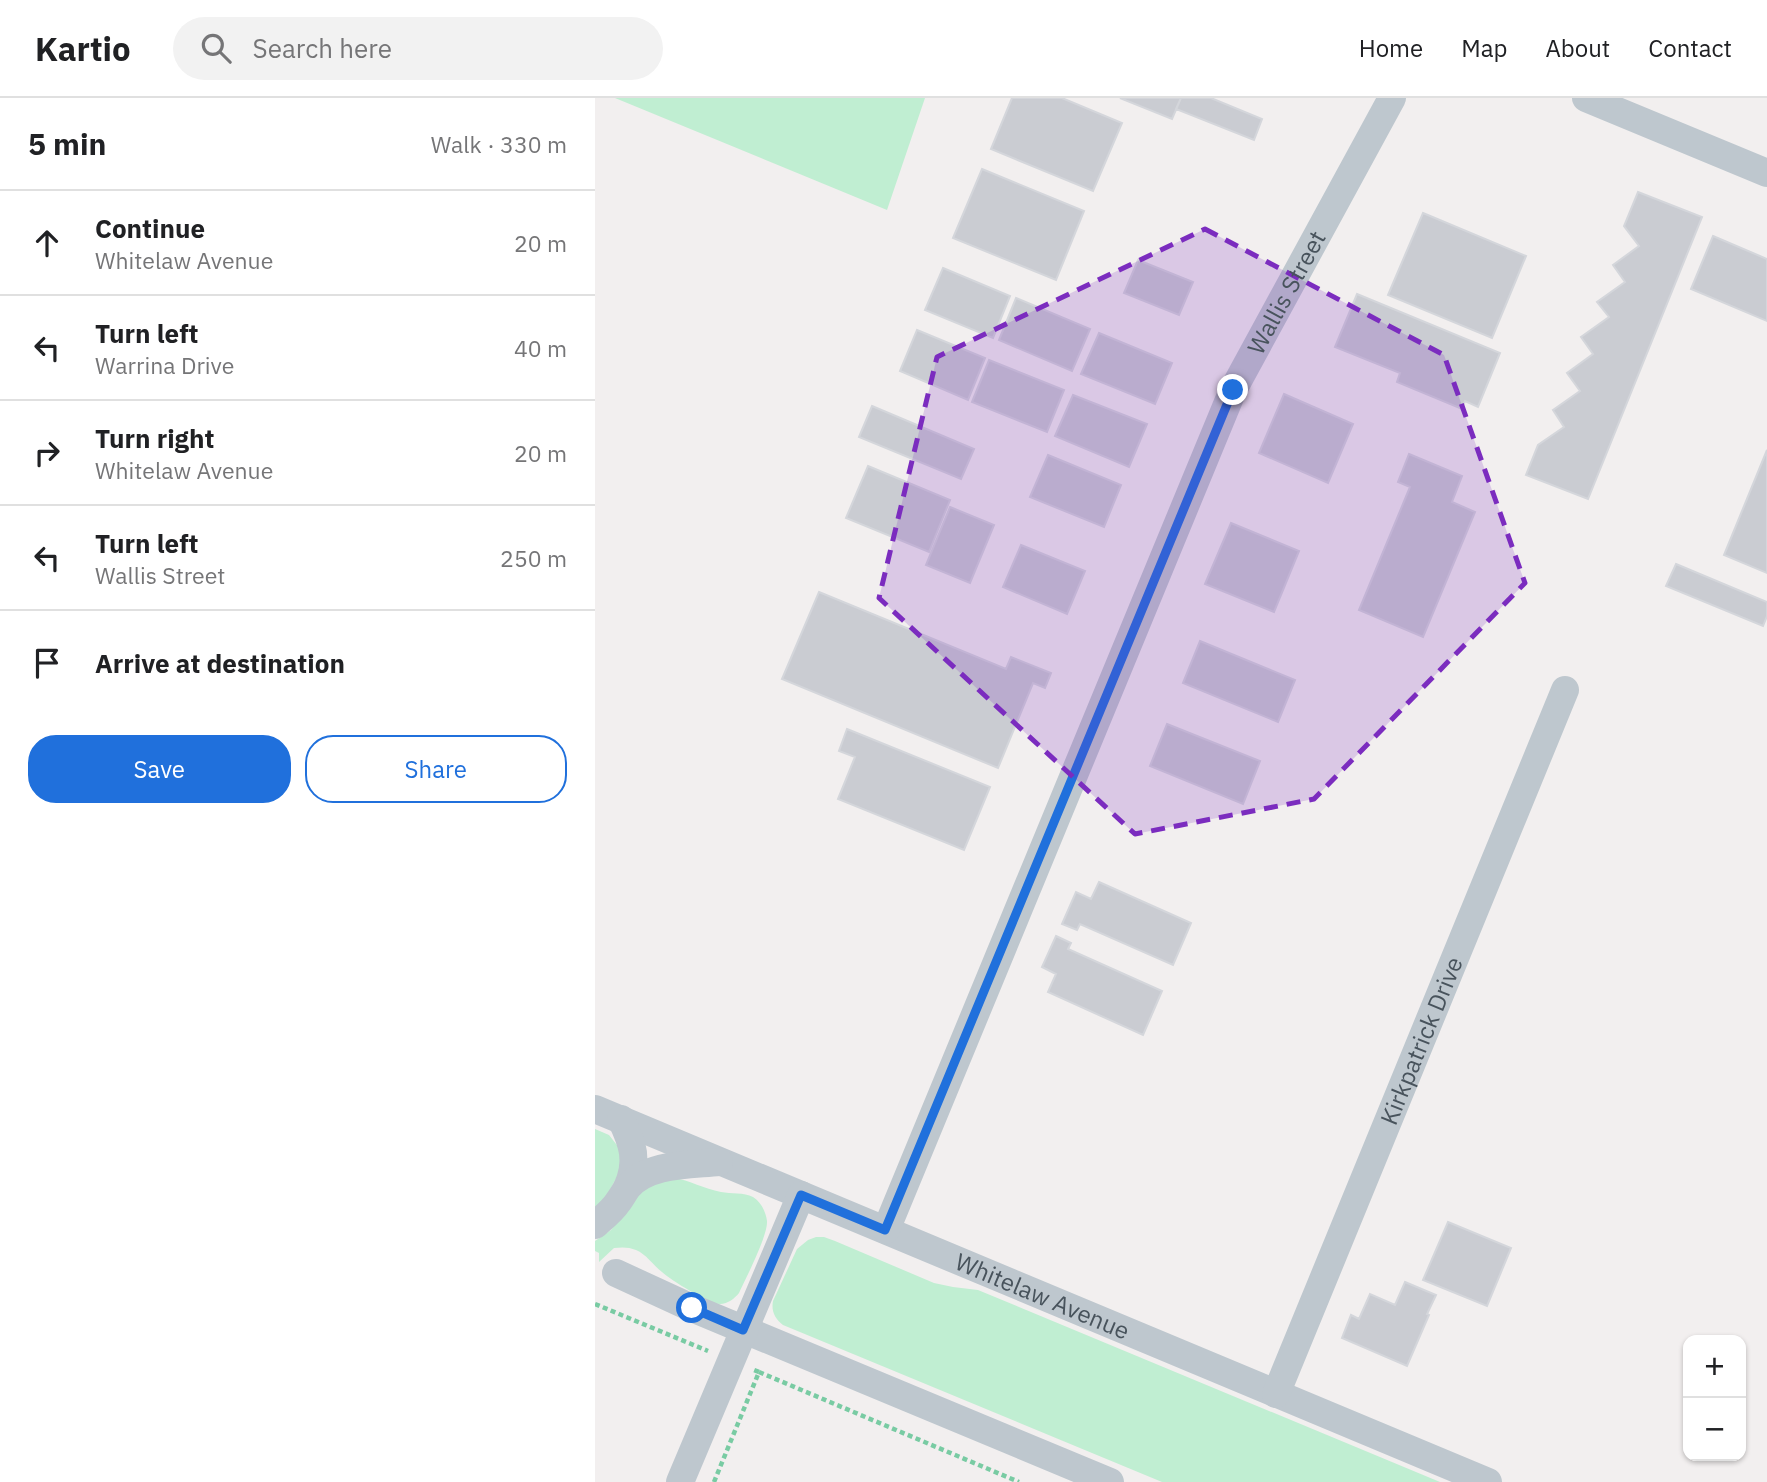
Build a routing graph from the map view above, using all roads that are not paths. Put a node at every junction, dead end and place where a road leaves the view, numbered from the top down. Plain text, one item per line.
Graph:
1 (1392, 98) edge
2 (1587, 98) edge
3 (1767, 173) edge
4 (1565, 690) dead end
5 (595, 1109) edge
6 (621, 1119) junction
7 (722, 1161) junction
8 (627, 1188) junction
9 (801, 1195) junction
10 (595, 1225) edge
11 (885, 1230) junction
12 (617, 1273) dead end
13 (743, 1330) junction
14 (1276, 1394) junction
15 (680, 1482) edge
16 (1109, 1482) edge
17 (1488, 1482) edge

1 - 11 street, Wallis Street
2 - 3 street
4 - 14 street, Kirkpatrick Drive
5 - 6 street, Whitelaw Avenue
6 - 7 street, Whitelaw Avenue
6 - 8 street
7 - 8 street
7 - 9 street, Whitelaw Avenue
8 - 10 street
9 - 11 street, Whitelaw Avenue
9 - 13 street
11 - 14 street, Whitelaw Avenue
12 - 13 street
13 - 15 street
13 - 16 street
14 - 17 street, Whitelaw Avenue

